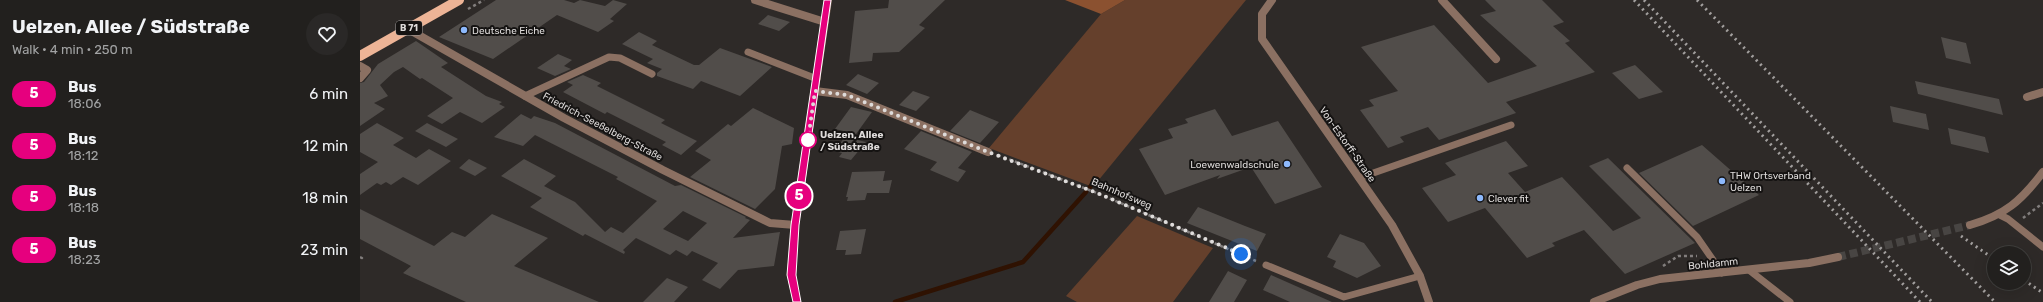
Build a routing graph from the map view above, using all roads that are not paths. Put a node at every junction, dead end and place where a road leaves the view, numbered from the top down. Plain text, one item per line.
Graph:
1 (459, 0) edge
2 (755, 0) edge
3 (828, 0) edge
4 (1272, 0) edge
5 (1442, 0) edge
6 (825, 22) junction
7 (408, 28) junction
8 (748, 52) dead end
9 (360, 56) edge
10 (1496, 59) dead end
11 (360, 66) edge
12 (652, 74) dead end
13 (360, 78) edge
14 (816, 79) junction
15 (815, 91) junction
16 (2043, 92) edge
17 (525, 96) junction
18 (2027, 97) dead end
19 (1511, 125) dead end
20 (988, 152) road end
21 (1627, 168) dead end
22 (2043, 172) edge
23 (1359, 178) junction
24 (2000, 215) junction
25 (795, 225) junction
26 (1970, 225) tunnel mouth
27 (2043, 246) edge
28 (1838, 257) tunnel mouth
29 (1266, 265) road end
30 (1749, 270) junction
31 (1722, 273) junction
32 (1420, 276) junction
33 (797, 302) edge
34 (1429, 302) edge
35 (1594, 302) edge
36 (1790, 302) edge

1 - 7 main road, B 71
2 - 6 street
3 - 6 street
4 - 23 street, Von-Estorff-Straße
5 - 10 street
6 - 14 street
7 - 9 main road, B 71
7 - 17 street, Friedrich-Seeßelberg-Straße
8 - 14 lane
11 - 13 street
12 - 17 lane
14 - 15 street
15 - 20 street
15 - 25 street
16 - 18 street
17 - 25 street, Friedrich-Seeßelberg-Straße
19 - 23 lane
21 - 31 lane
22 - 24 street
23 - 32 street, Von-Estorff-Straße
24 - 26 street
24 - 27 lane
25 - 33 street
28 - 30 street, Bohldamm
29 - 32 lane
30 - 31 street, Bohldamm
30 - 36 lane
31 - 35 street, Bohldamm
32 - 34 street, Von-Estorff-Straße

